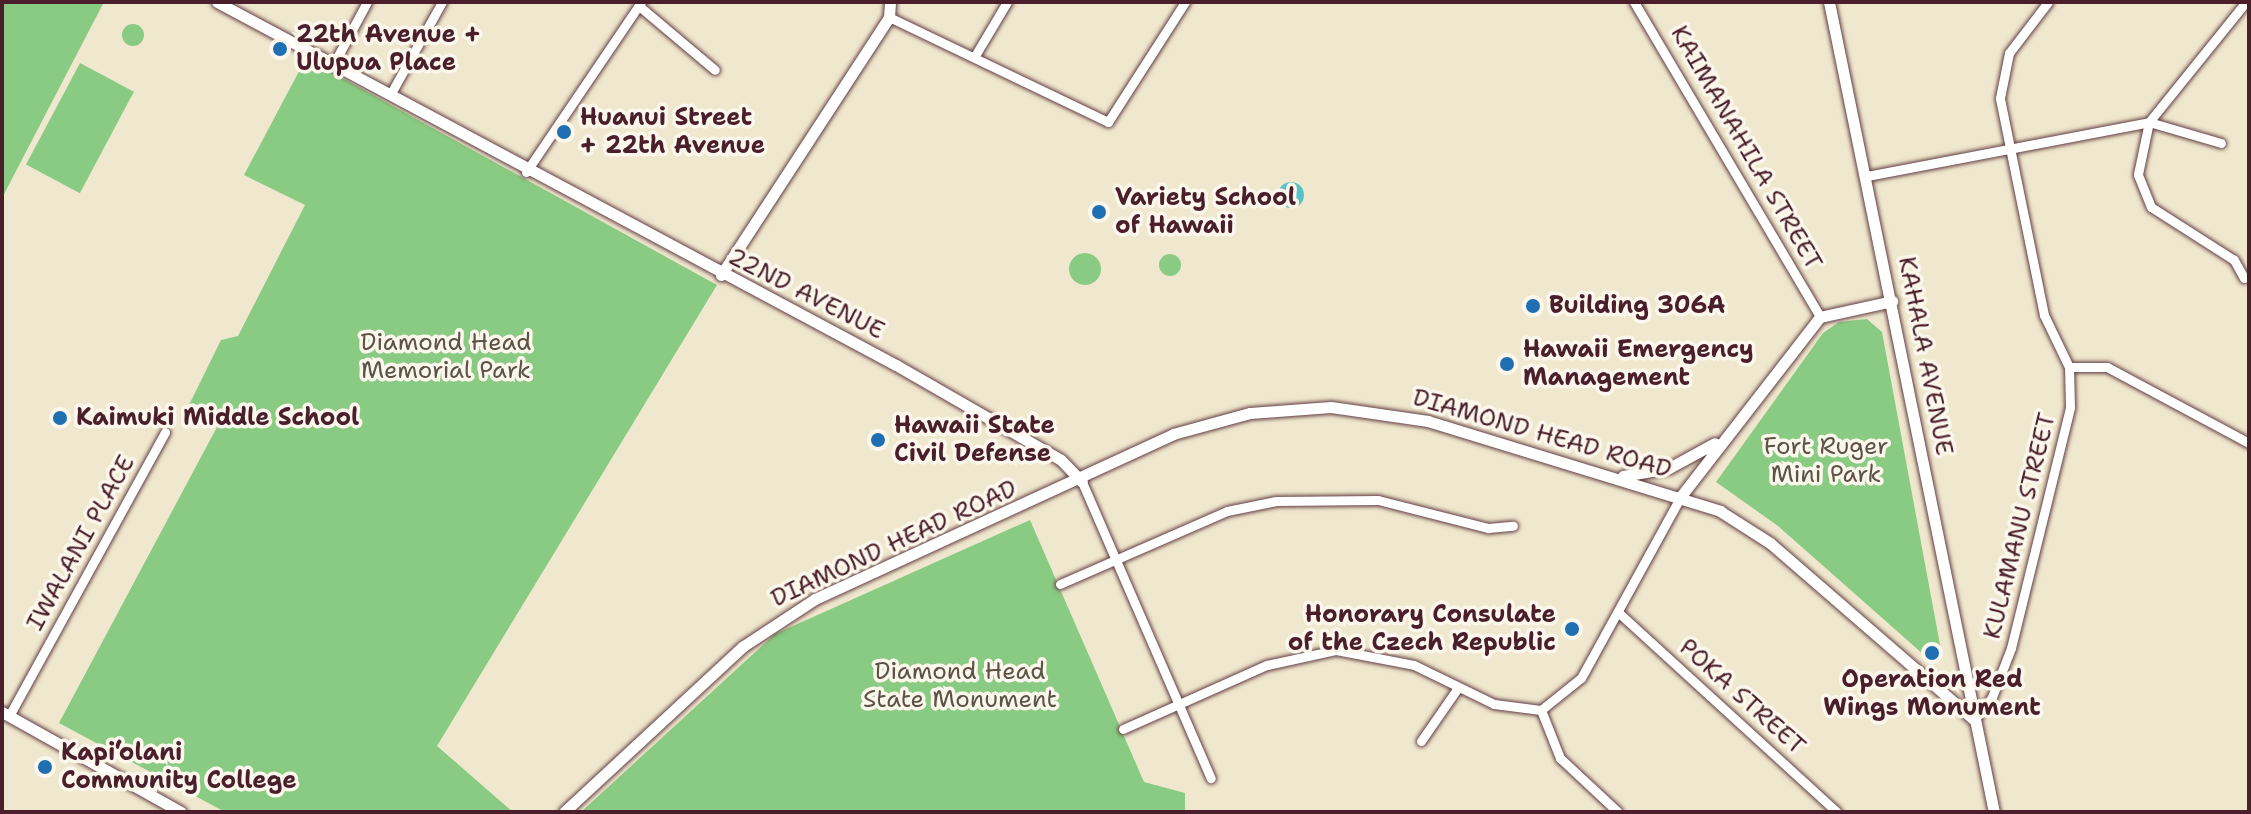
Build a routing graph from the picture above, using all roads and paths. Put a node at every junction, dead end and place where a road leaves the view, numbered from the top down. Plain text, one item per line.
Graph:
1 (217, 2) edge
2 (367, 2) edge
3 (442, 2) edge
4 (890, 2) edge
5 (1007, 2) edge
6 (1185, 2) edge
7 (1634, 2) edge
8 (1829, 2) edge
9 (2048, 2) edge
10 (2246, 2) edge
11 (640, 4) edge
12 (889, 17) junction
13 (976, 54) junction
14 (333, 65) junction
15 (715, 70) dead end
16 (390, 95) junction
17 (2149, 122) junction
18 (2221, 143) dead end
19 (2010, 151) junction
20 (526, 172) junction
21 (1867, 176) junction
22 (721, 275) junction
23 (2244, 278) dead end
24 (1892, 301) junction
25 (1820, 317) junction
26 (2069, 367) junction
27 (165, 432) dead end
28 (1722, 439) junction
29 (2249, 443) edge
30 (1617, 477) junction
31 (1082, 482) junction
32 (1681, 496) junction
33 (1513, 526) dead end
34 (1119, 558) junction
35 (1060, 584) dead end
36 (1619, 613) junction
37 (1457, 689) junction
38 (1179, 704) junction
39 (1541, 710) junction
40 (5, 714) edge
41 (1974, 720) junction
42 (1123, 729) dead end
43 (1421, 741) dead end
44 (1211, 778) dead end
45 (181, 812) edge
46 (564, 812) edge
47 (1618, 812) edge
48 (1837, 812) edge
49 (1994, 812) edge

1 - 14 street, 22ND AVENUE
2 - 14 street
3 - 16 street
4 - 12 street
5 - 13 street
6 - 13 street
7 - 25 street, KAIMANAHILA STREET
8 - 21 street, KAHALA AVENUE
9 - 19 street, KULAMANU STREET
10 - 17 street
11 - 15 street
11 - 20 street
12 - 13 street
12 - 22 street
14 - 16 street, 22ND AVENUE
16 - 20 street, 22ND AVENUE
17 - 18 street
17 - 19 street
17 - 23 street
19 - 21 street
19 - 26 street, KULAMANU STREET
20 - 22 street, 22ND AVENUE
21 - 24 street, KAHALA AVENUE
22 - 31 street, 22ND AVENUE
24 - 25 street
24 - 41 street, KAHALA AVENUE
25 - 28 street
26 - 29 street
26 - 41 street, KULAMANU STREET
27 - 40 street, IWALANI PLACE
28 - 30 street
28 - 32 street
30 - 31 street, DIAMOND HEAD ROAD
30 - 32 street, DIAMOND HEAD ROAD
31 - 34 street, 22ND AVENUE
31 - 46 street, DIAMOND HEAD ROAD
32 - 36 street
32 - 41 street, DIAMOND HEAD ROAD
33 - 34 street
34 - 35 street
34 - 38 street, 22ND AVENUE
36 - 39 street
36 - 48 street, POKA STREET
37 - 38 street
37 - 39 street
37 - 43 street
38 - 42 street
38 - 44 street, 22ND AVENUE
39 - 47 street
40 - 45 street
41 - 49 street

